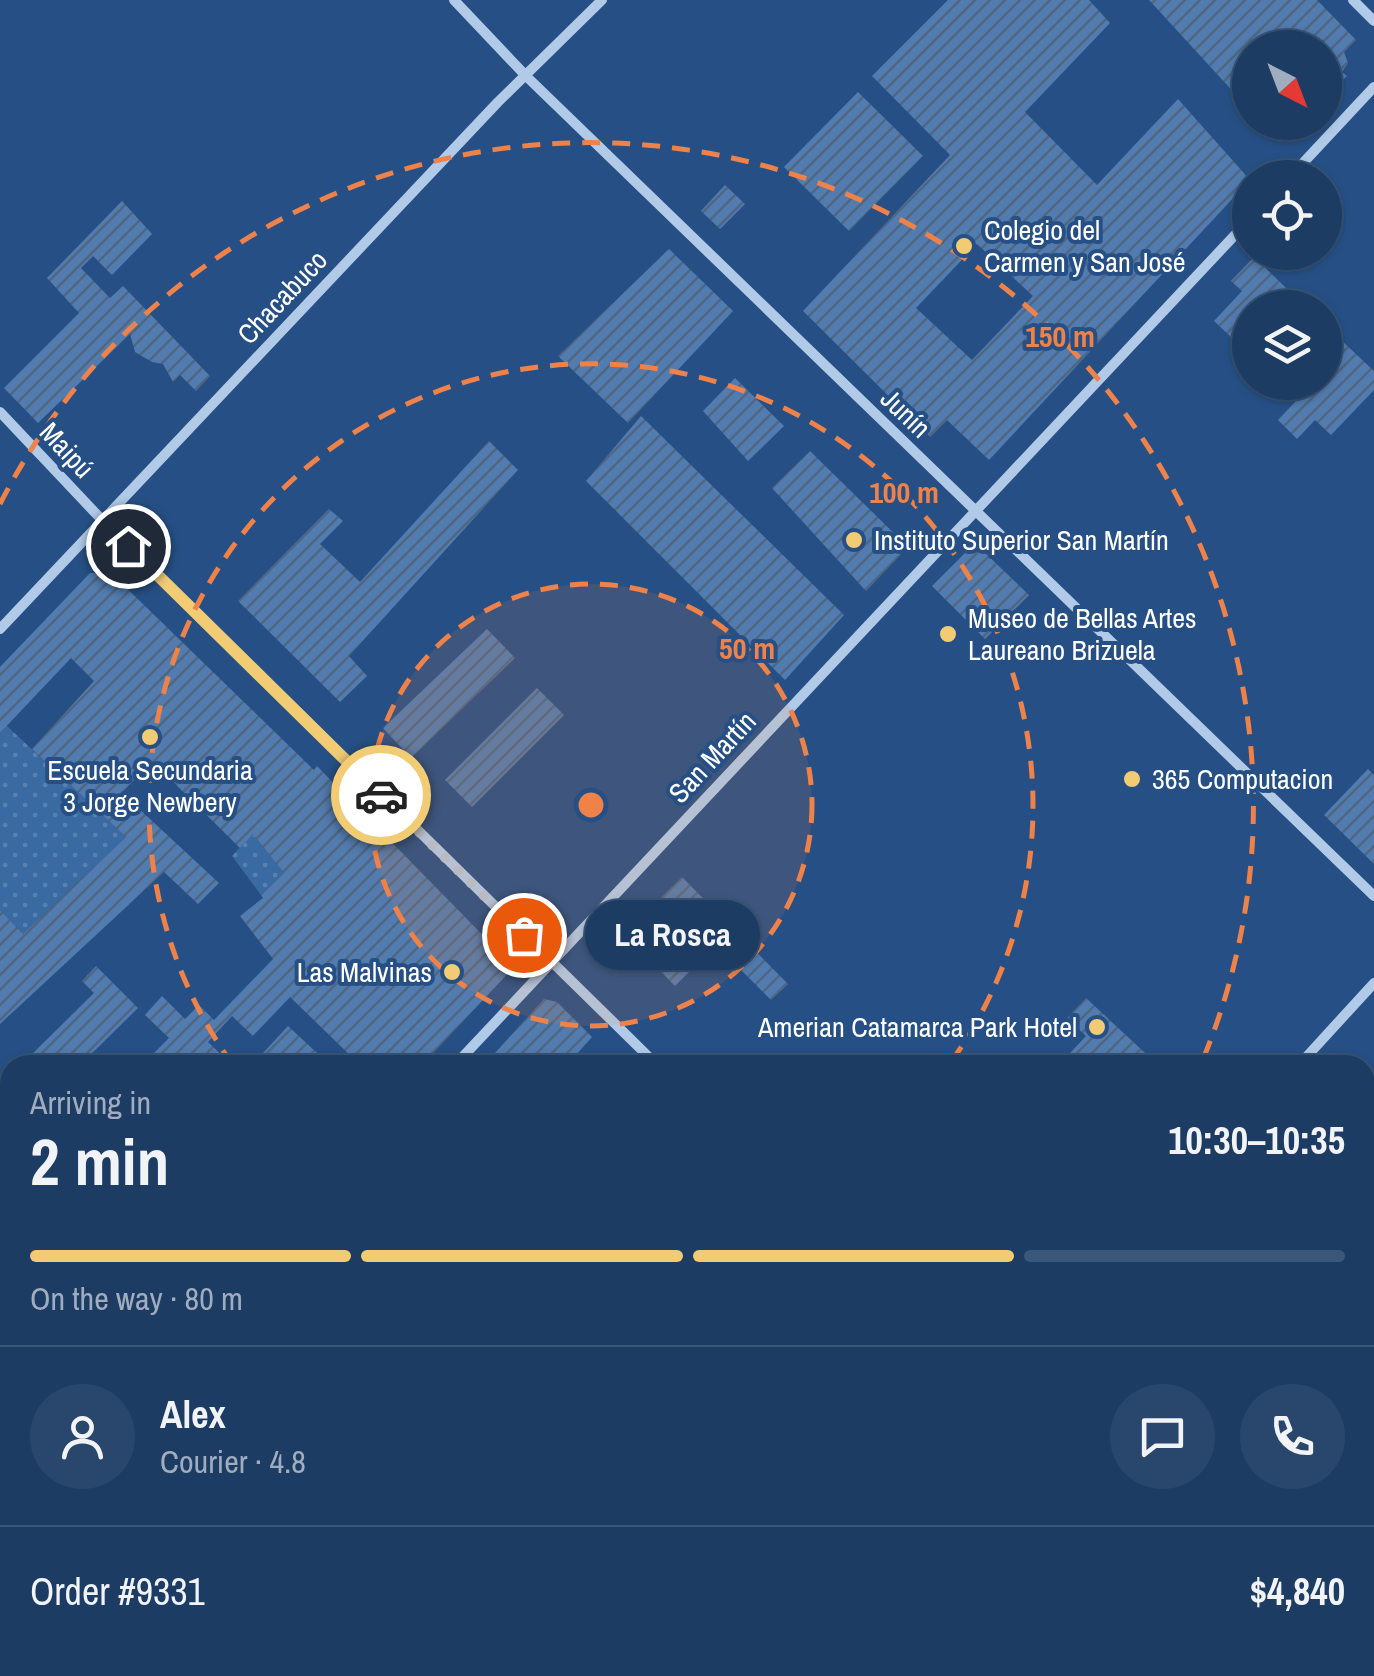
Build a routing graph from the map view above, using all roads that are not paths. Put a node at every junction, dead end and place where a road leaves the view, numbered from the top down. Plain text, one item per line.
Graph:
1 (454, 0) edge
2 (602, 0) edge
3 (1354, 0) edge
4 (1374, 21) edge
5 (526, 76) junction
6 (1374, 87) edge
7 (1306, 160) edge
8 (1232, 237) edge
9 (0, 412) edge
10 (974, 510) junction
11 (102, 520) junction
12 (0, 629) edge
13 (1374, 896) edge
14 (551, 962) junction
15 (1374, 982) edge
16 (463, 1055) edge
17 (646, 1055) edge
18 (1308, 1055) edge

1 - 5 street, Junín
2 - 5 street, Chacabuco
3 - 4 street
5 - 10 street, Junín
5 - 11 street, Chacabuco
6 - 7 street
8 - 10 street, San Martín
9 - 11 street, Maipú
10 - 13 street, Junín
10 - 14 street, San Martín
11 - 12 street, Chacabuco
11 - 14 street, Maipú
14 - 16 street, San Martín
14 - 17 street, Maipú
15 - 18 street

